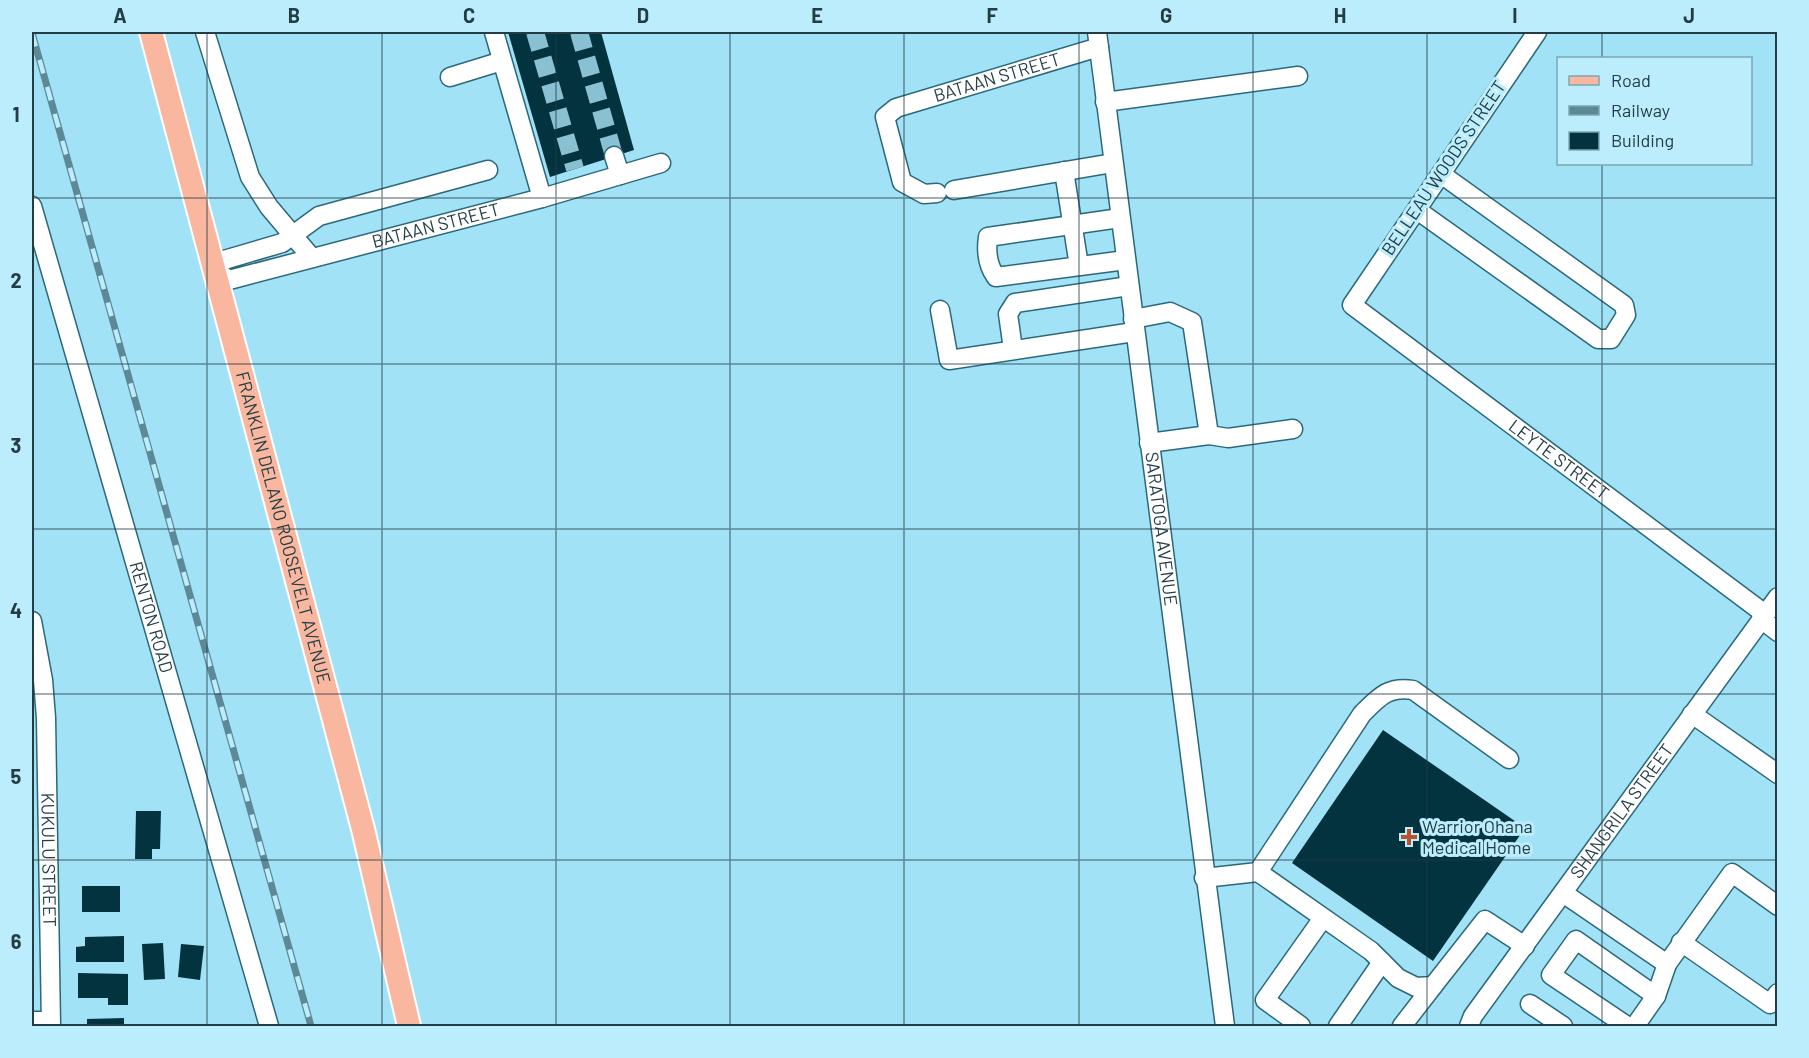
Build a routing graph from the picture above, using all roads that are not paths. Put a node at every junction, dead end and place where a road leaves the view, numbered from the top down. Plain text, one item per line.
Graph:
1 (151, 32) edge
2 (205, 32) edge
3 (494, 32) edge
4 (1537, 32) edge
5 (1098, 39) edge
6 (502, 61) junction
7 (450, 76) dead end
8 (1298, 76) dead end
9 (1105, 102) junction
10 (614, 156) tunnel mouth
11 (661, 163) dead end
12 (1113, 163) junction
13 (574, 169) tunnel mouth
14 (488, 170) dead end
15 (1064, 171) junction
16 (1441, 174) junction
17 (620, 175) junction
18 (580, 187) junction
19 (542, 198) junction
20 (32, 206) edge
21 (1417, 210) junction
22 (1120, 218) junction
23 (1071, 224) junction
24 (293, 235) junction
25 (312, 258) junction
26 (1126, 260) junction
27 (1079, 266) junction
28 (215, 270) junction
29 (1129, 286) junction
30 (1352, 305) joint
31 (940, 310) dead end
32 (1134, 325) junction
33 (1013, 349) junction
34 (1293, 429) dead end
35 (1209, 435) junction
36 (1149, 443) junction
37 (1778, 597) edge
38 (1763, 617) junction
39 (32, 621) edge
40 (1778, 632) edge
41 (35, 657) edge
42 (1692, 714) junction
43 (39, 748) edge
44 (1509, 759) dead end
45 (1778, 774) edge
46 (40, 839) edge
47 (1258, 872) junction
48 (1204, 878) junction
49 (1563, 893) junction
50 (1778, 906) edge
51 (1323, 918) junction
52 (40, 931) edge
53 (1681, 942) junction
54 (1525, 946) junction
55 (1382, 962) junction
56 (1667, 964) junction
57 (1433, 986) junction
58 (1656, 996) junction
59 (1774, 999) edge
60 (1530, 1004) dead end
61 (32, 1021) edge
62 (51, 1024) edge
63 (269, 1026) edge
64 (409, 1026) edge
65 (1225, 1026) edge
66 (1301, 1026) edge
67 (1338, 1026) edge
68 (1402, 1026) edge
69 (1469, 1026) edge
70 (1563, 1026) edge
71 (1627, 1026) edge
72 (1635, 1026) edge

1 - 28 main road, FRANKLIN DELANO ROOSEVELT AVENUE
2 - 24 street
3 - 6 street
4 - 16 street, BELLEAU WOODS STREET
5 - 9 street, SARATOGA AVENUE
5 - 15 street, BATAAN STREET
6 - 7 street
6 - 19 street
8 - 9 street
9 - 12 street, SARATOGA AVENUE
10 - 17 street
11 - 17 street, BATAAN STREET
12 - 15 street
12 - 22 street, SARATOGA AVENUE
13 - 18 street
14 - 24 street
15 - 23 street
16 - 21 street, BELLEAU WOODS STREET
16 - 21 street
17 - 18 street, BATAAN STREET
18 - 19 street, BATAAN STREET
19 - 25 street, BATAAN STREET
20 - 63 street, RENTON ROAD
21 - 30 street, BELLEAU WOODS STREET
22 - 23 street
22 - 26 street, SARATOGA AVENUE
23 - 27 street
23 - 27 street
24 - 25 street
24 - 28 street
25 - 28 street, BATAAN STREET
26 - 27 street
26 - 29 street, SARATOGA AVENUE
28 - 64 main road, FRANKLIN DELANO ROOSEVELT AVENUE
29 - 32 street, SARATOGA AVENUE
29 - 33 street
30 - 38 street, LEYTE STREET
31 - 33 street
32 - 33 street
32 - 35 street
32 - 36 street, SARATOGA AVENUE
34 - 35 street
35 - 36 street
36 - 48 street, SARATOGA AVENUE
37 - 38 street, SHANGRILA STREET
38 - 40 street, LEYTE STREET
38 - 42 street, SHANGRILA STREET
39 - 41 street, KUKULU STREET
41 - 43 street, KUKULU STREET
42 - 45 street
42 - 49 street, SHANGRILA STREET
43 - 46 street, KUKULU STREET
44 - 47 street
46 - 52 street, KUKULU STREET
47 - 48 street
47 - 51 street
48 - 65 street, SARATOGA AVENUE
49 - 54 street, SHANGRILA STREET
49 - 56 street
50 - 53 street
51 - 55 street
51 - 66 street
52 - 62 street, KUKULU STREET
53 - 56 street
53 - 59 street
54 - 57 street
54 - 69 street, SHANGRILA STREET
55 - 57 street
55 - 67 street
56 - 58 street
57 - 68 street
58 - 71 street
58 - 72 street
60 - 70 street
61 - 62 street

